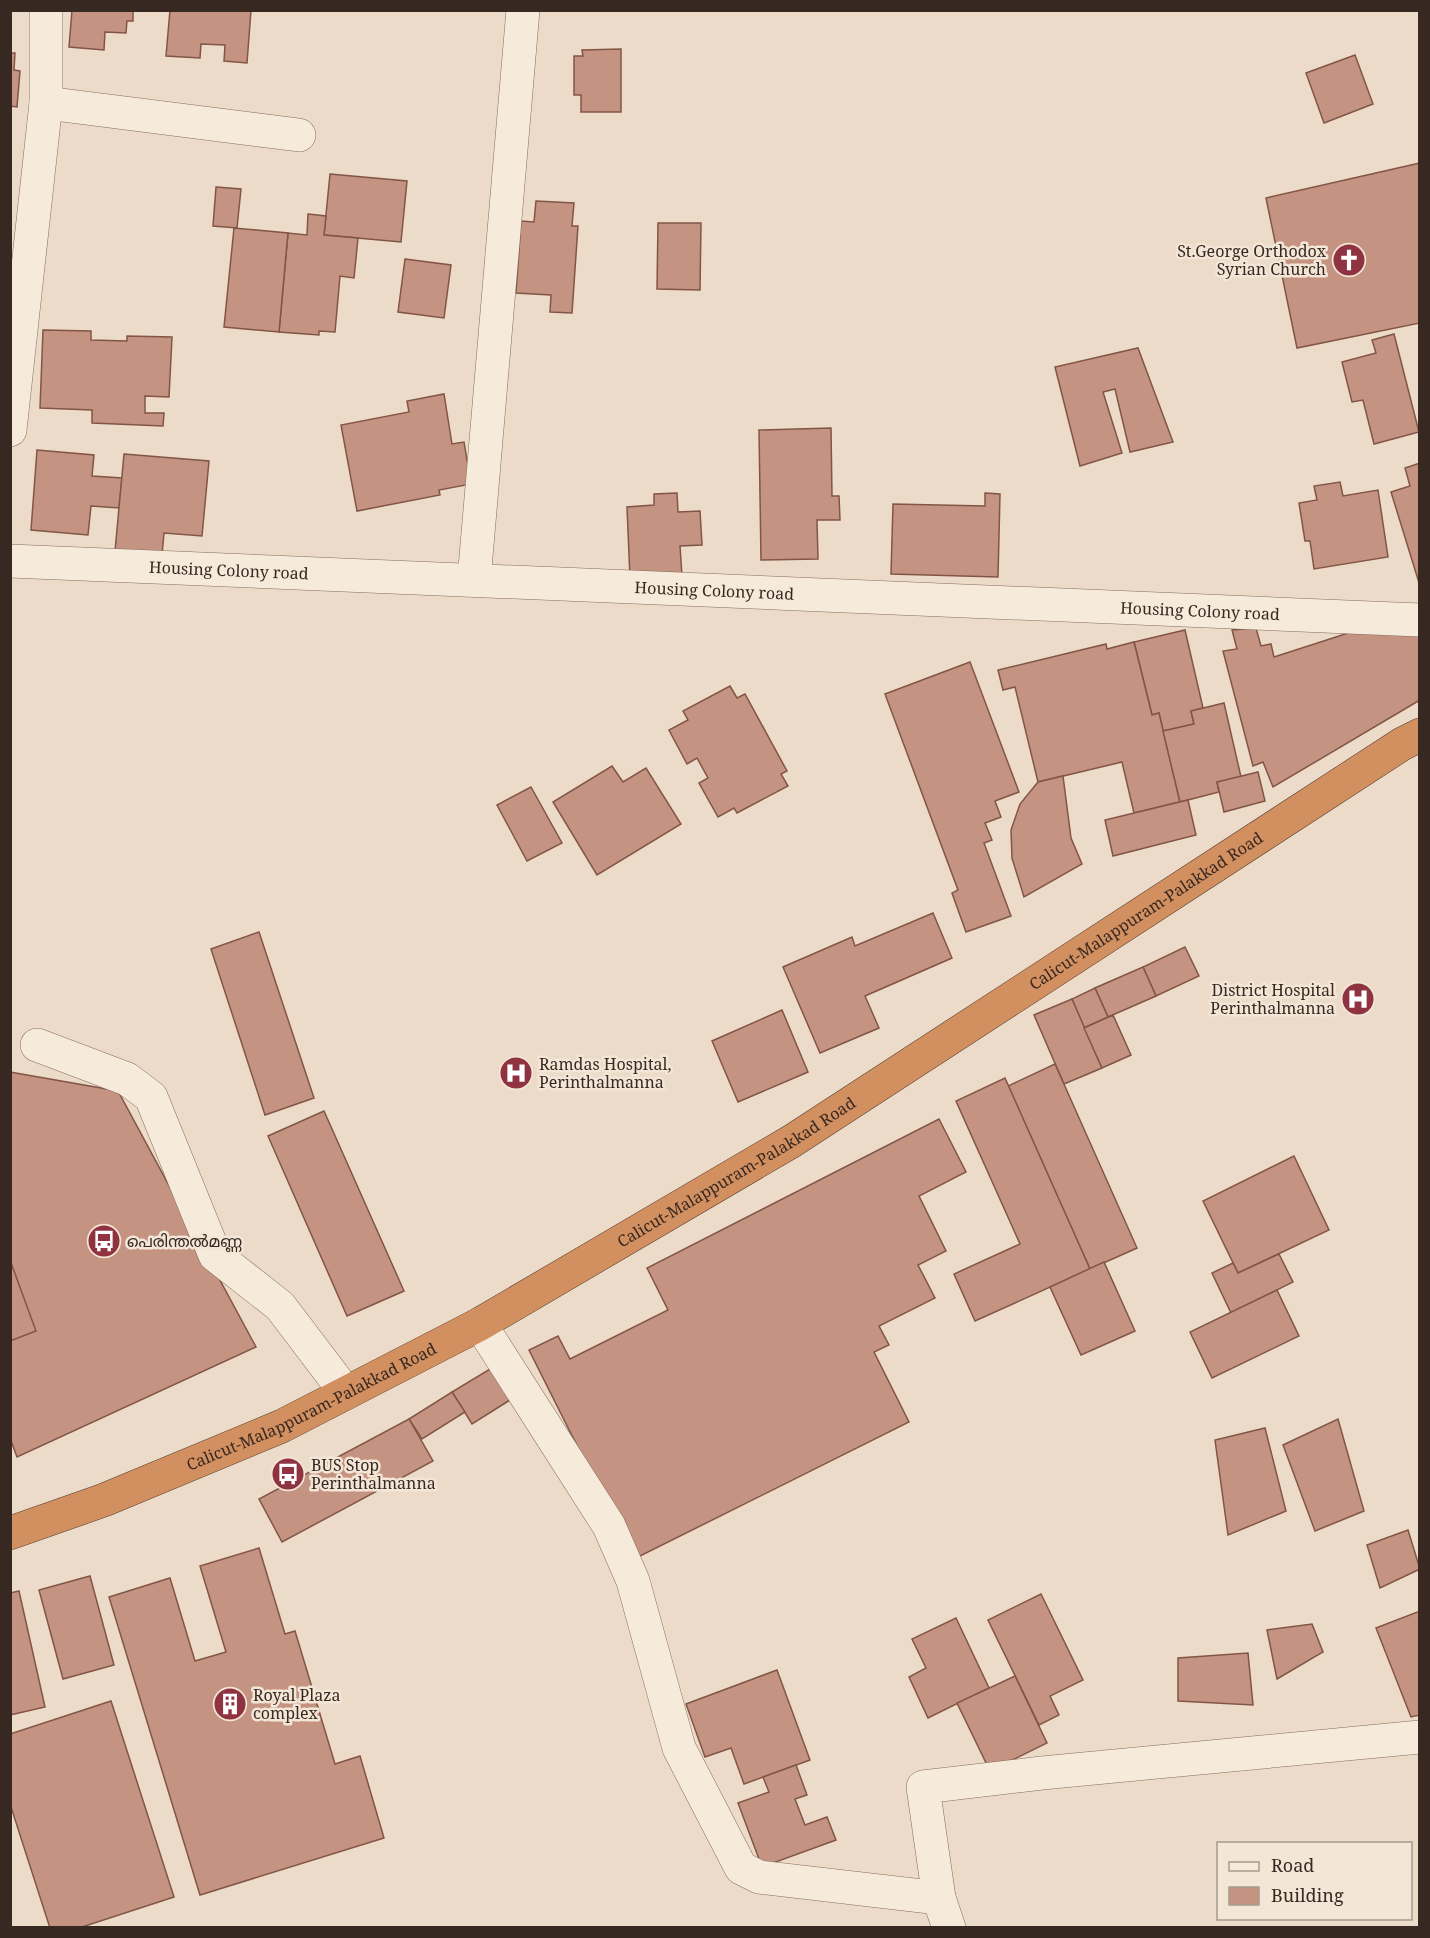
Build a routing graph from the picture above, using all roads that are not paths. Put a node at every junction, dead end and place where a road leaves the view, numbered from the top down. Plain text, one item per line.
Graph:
1 (46, 10) edge
2 (524, 10) edge
3 (46, 103) junction
4 (299, 135) dead end
5 (10, 430) edge
6 (10, 561) edge
7 (474, 580) junction
8 (1419, 620) edge
9 (1419, 735) edge
10 (37, 1045) dead end
11 (480, 1324) junction
12 (346, 1393) junction
13 (10, 1533) edge
14 (1419, 1737) edge
15 (944, 1913) edge

1 - 3 street
2 - 7 street
3 - 4 street
3 - 5 street
6 - 7 street, Housing Colony road
7 - 8 street, Housing Colony road
9 - 11 highway, Calicut-Malappuram-Palakkad Road
10 - 12 street
11 - 12 highway, Calicut-Malappuram-Palakkad Road
11 - 15 street
12 - 13 highway, Calicut-Malappuram-Palakkad Road
14 - 15 street

